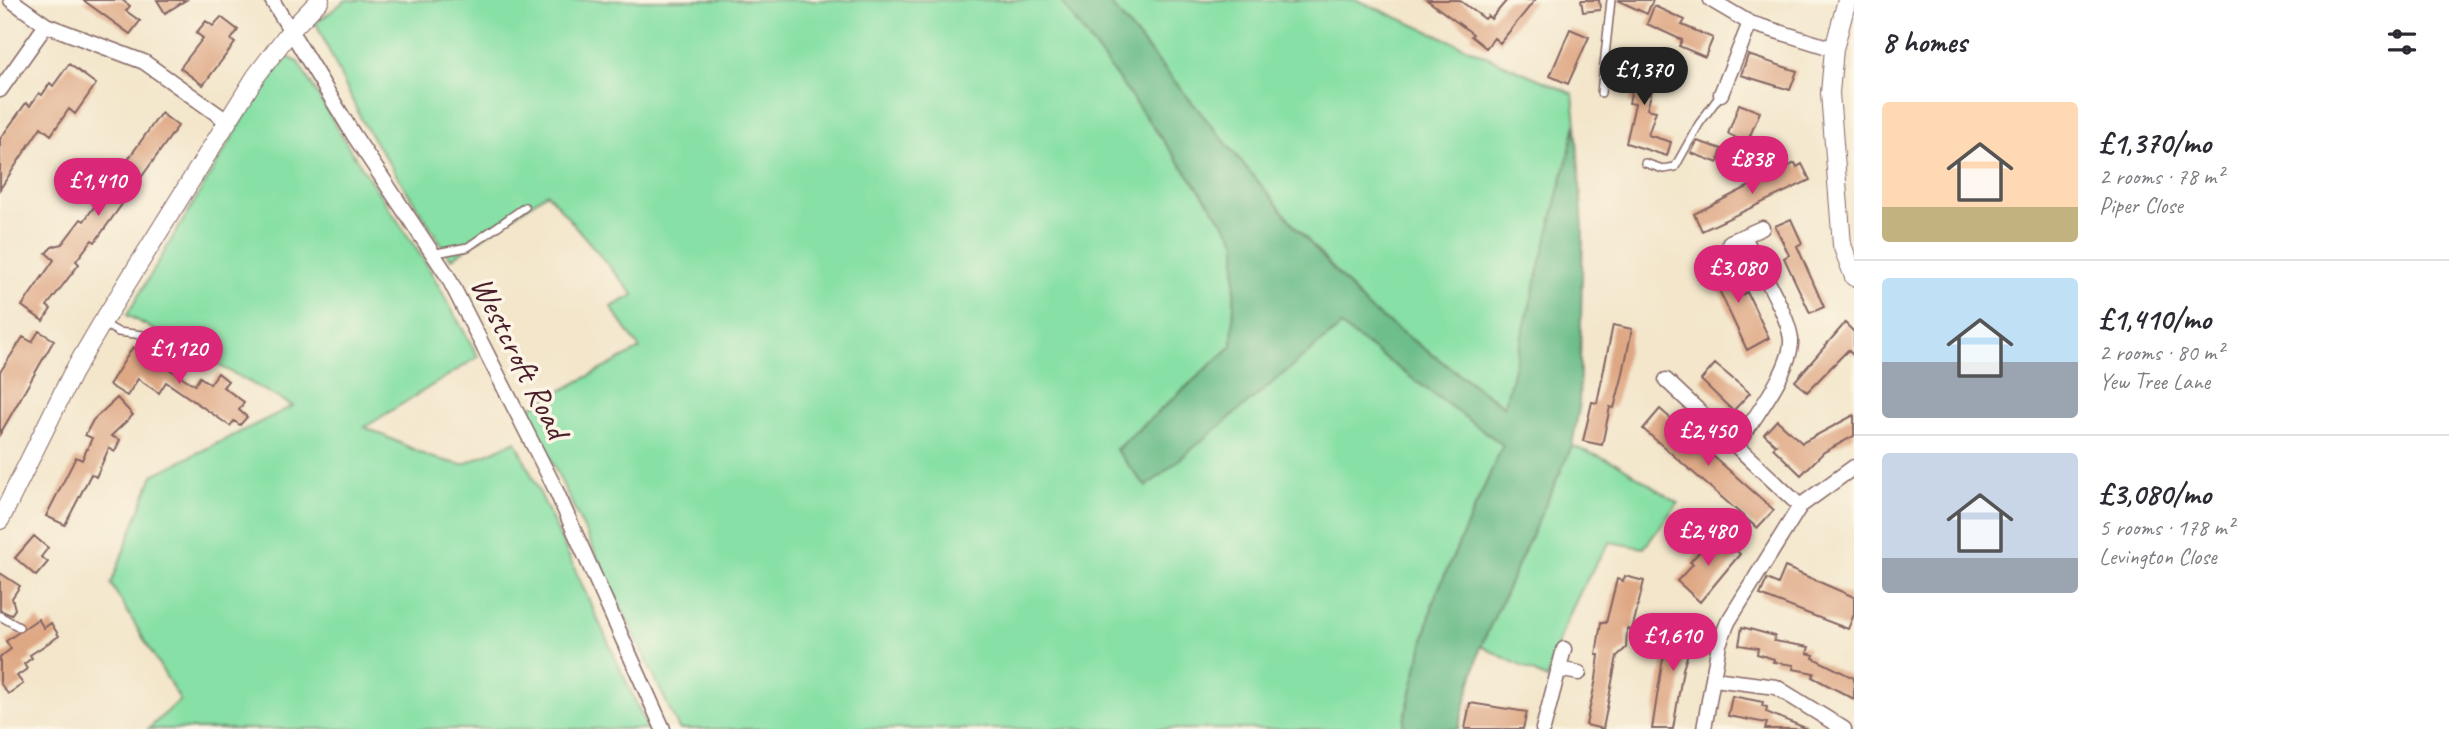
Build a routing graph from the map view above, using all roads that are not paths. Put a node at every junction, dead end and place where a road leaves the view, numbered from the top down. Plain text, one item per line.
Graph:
1 (11, 0) edge
2 (272, 0) edge
3 (320, 0) edge
4 (1611, 0) edge
5 (1711, 0) edge
6 (1847, 0) edge
7 (1750, 23) junction
8 (46, 25) junction
9 (291, 30) junction
10 (1834, 49) junction
11 (0, 90) edge
12 (1601, 93) dead end
13 (1721, 94) joint
14 (227, 121) junction
15 (1645, 163) dead end
16 (525, 207) dead end
17 (1762, 228) dead end
18 (1848, 244) edge
19 (431, 254) junction
20 (1854, 277) edge
21 (102, 323) junction
22 (173, 354) dead end
23 (1666, 380) dead end
24 (1736, 446) junction
25 (1854, 467) edge
26 (1800, 506) junction
27 (0, 520) edge
28 (0, 616) edge
29 (19, 627) dead end
30 (1564, 649) dead end
31 (1558, 669) junction
32 (1579, 673) dead end
33 (1714, 679) junction
34 (663, 729) edge
35 (1543, 729) edge
36 (1704, 729) edge
37 (1844, 729) edge

1 - 8 street
2 - 9 street, Westcroft Road
3 - 9 street
4 - 12 lane
5 - 7 street
6 - 10 street
7 - 10 street
7 - 13 street
8 - 11 street
8 - 14 street
9 - 14 street
9 - 19 street, Westcroft Road
10 - 18 street
13 - 15 lane
14 - 21 street
16 - 19 lane
17 - 24 street
18 - 20 street
19 - 34 street, Westcroft Road
21 - 22 lane
21 - 27 street
23 - 24 street
24 - 26 street
25 - 26 street
26 - 33 street
28 - 29 lane
30 - 31 street
31 - 32 street
31 - 35 street
33 - 36 street
33 - 37 street

